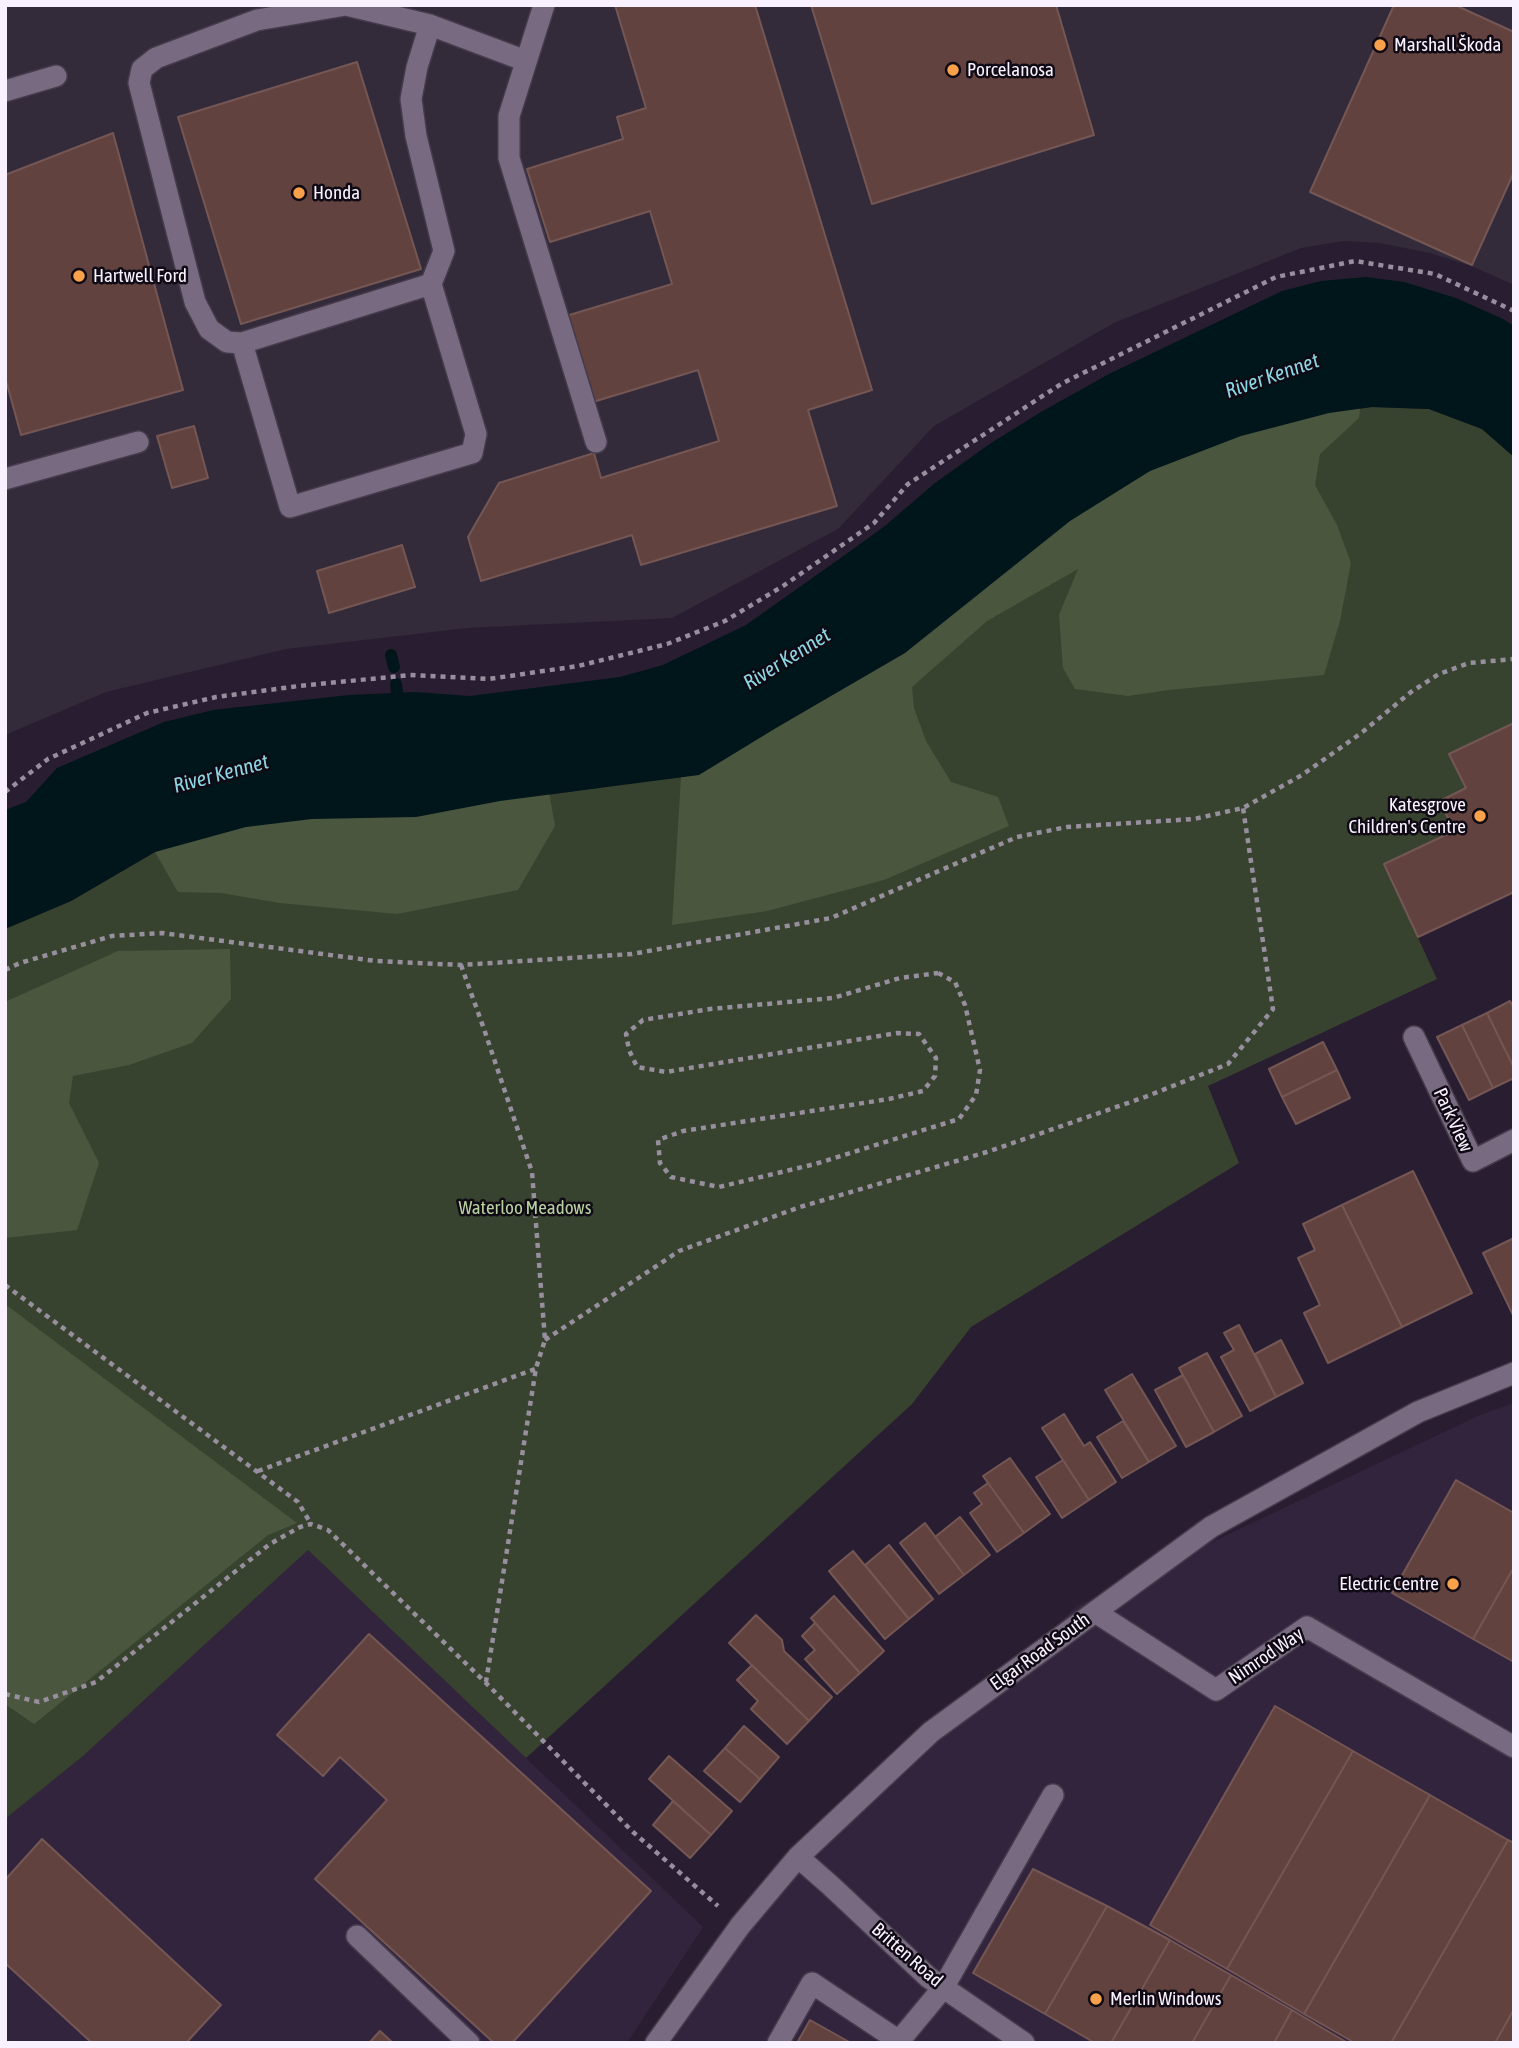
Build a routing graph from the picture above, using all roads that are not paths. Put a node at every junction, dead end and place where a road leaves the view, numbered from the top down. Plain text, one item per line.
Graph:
1 (544, 5) edge
2 (430, 25) junction
3 (526, 61) junction
4 (56, 76) dead end
5 (5, 91) edge
6 (431, 284) junction
7 (242, 343) junction
8 (138, 442) dead end
9 (596, 442) dead end
10 (5, 479) edge
11 (1414, 1037) dead end
12 (1514, 1140) edge
13 (1514, 1373) edge
14 (1095, 1612) junction
15 (1514, 1747) edge
16 (1052, 1795) dead end
17 (798, 1857) junction
18 (357, 1936) dead end
19 (943, 1988) junction
20 (469, 2043) edge
21 (656, 2043) edge
22 (778, 2043) edge
23 (1024, 2043) edge

1 - 3 street
2 - 3 street
2 - 6 street
2 - 7 street
3 - 9 street
4 - 5 street
6 - 7 street
6 - 7 street
8 - 10 street
11 - 12 street, Park View
13 - 14 street, Elgar Road South
14 - 15 street, Nimrod Way
14 - 17 street, Elgar Road South
16 - 19 street
17 - 19 street, Britten Road
17 - 21 street, Elgar Road South
18 - 20 street
19 - 22 street
19 - 23 street, Britten Road

